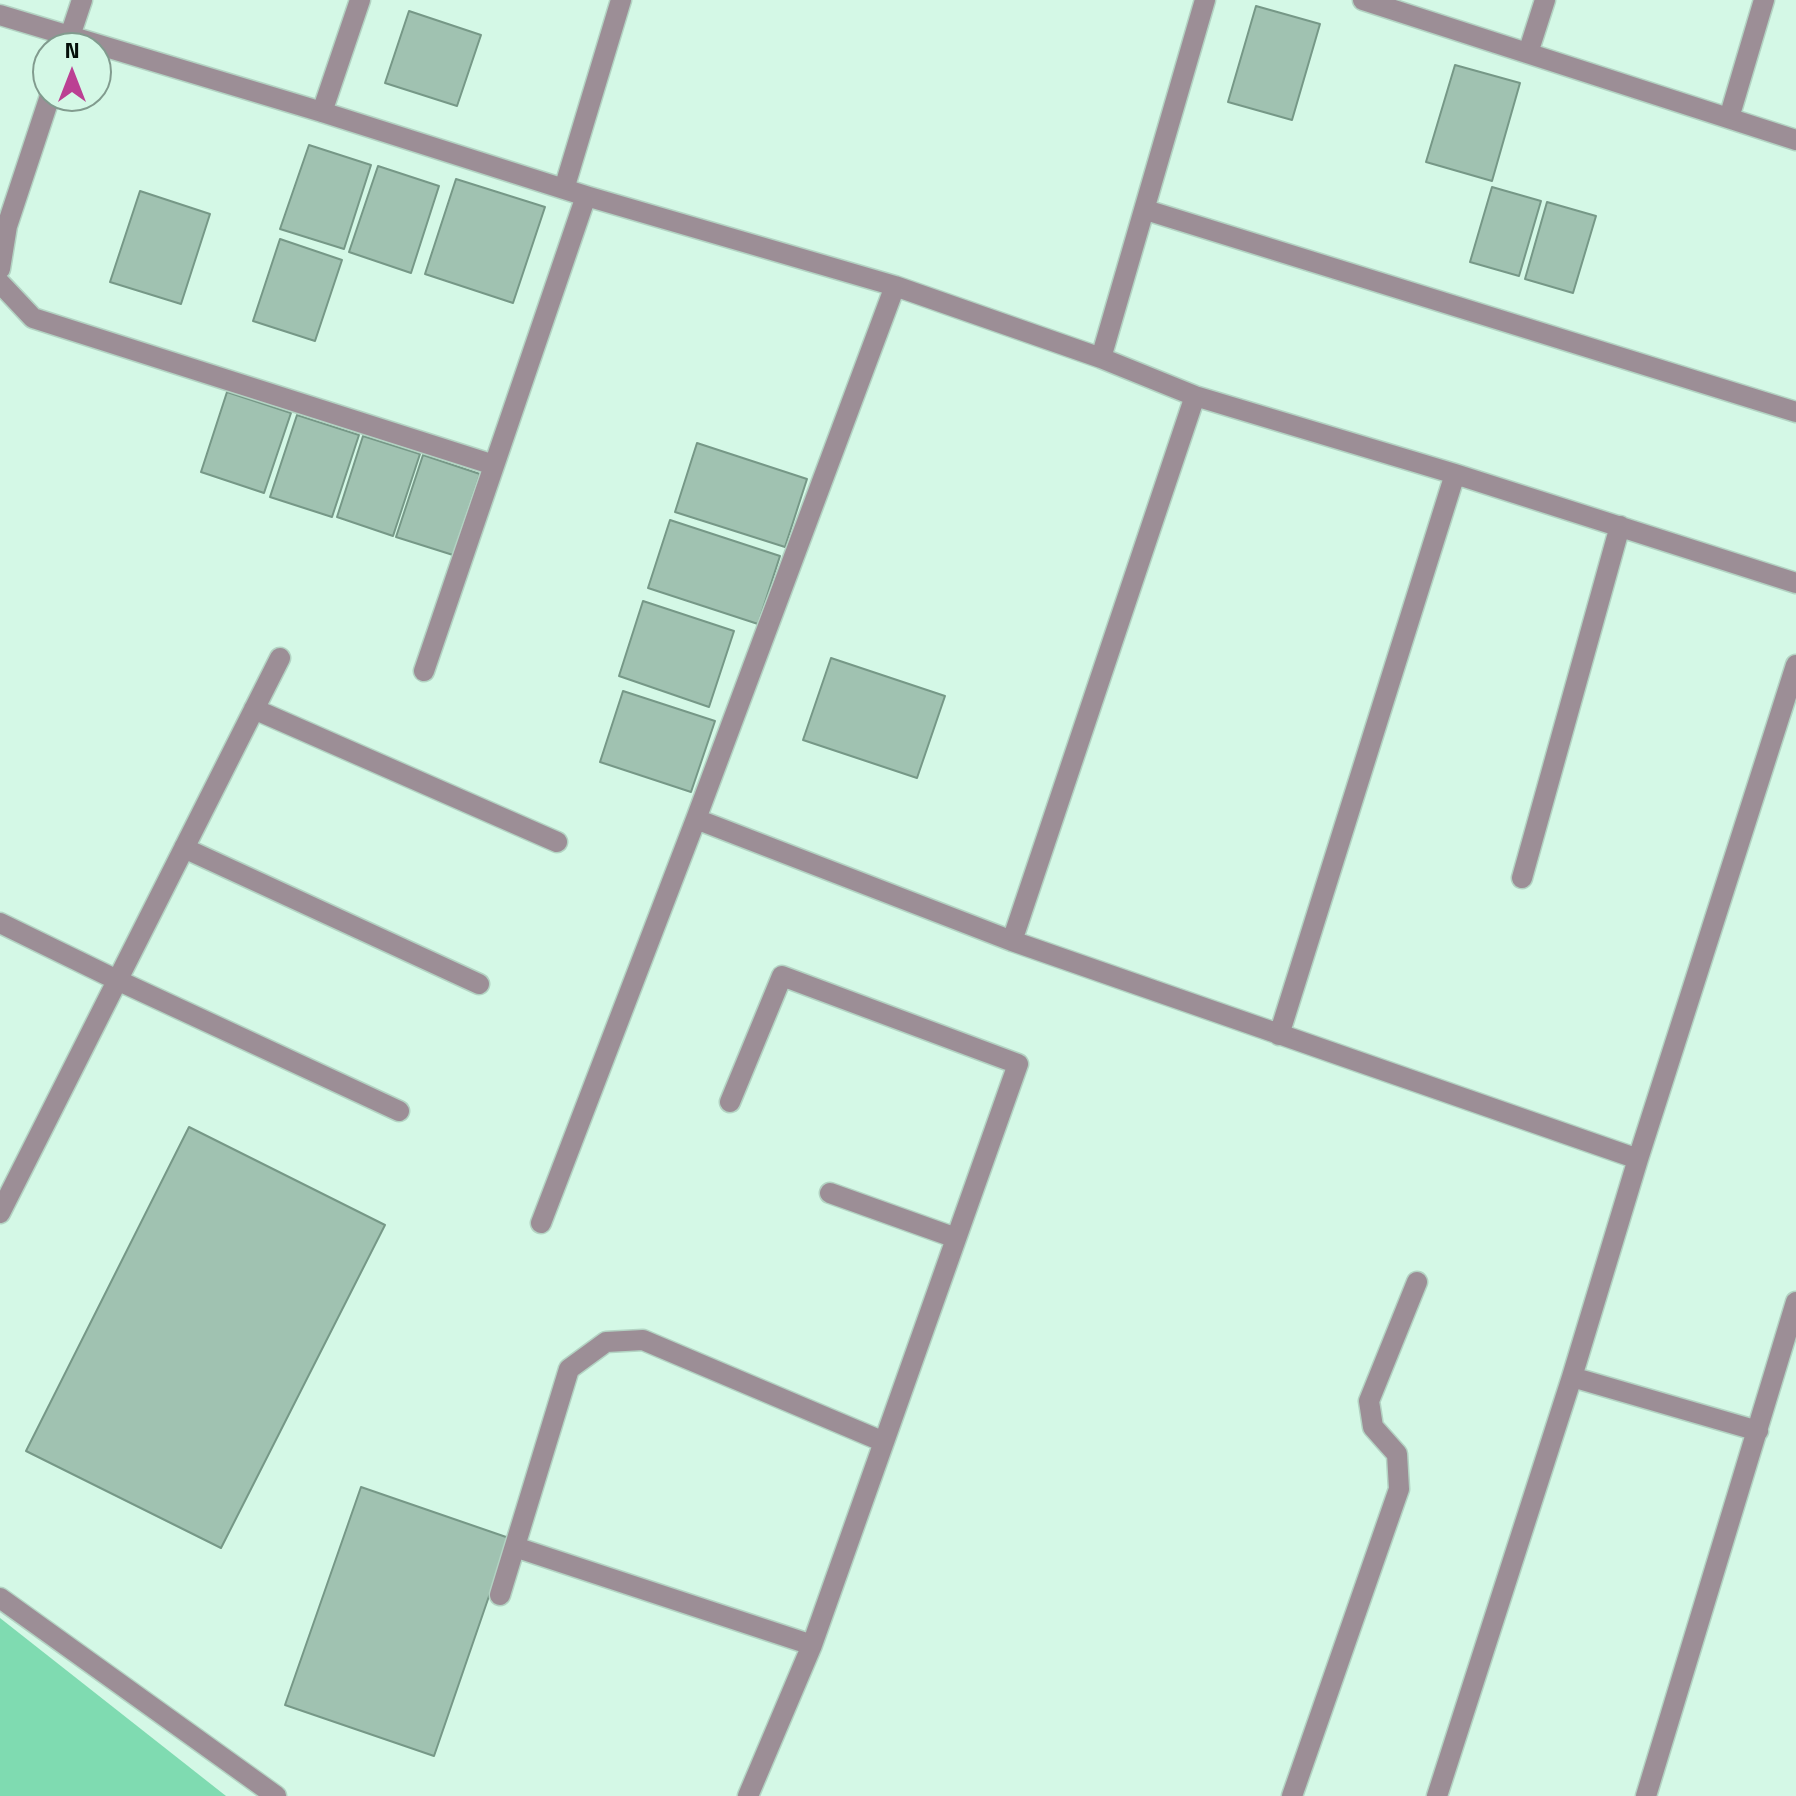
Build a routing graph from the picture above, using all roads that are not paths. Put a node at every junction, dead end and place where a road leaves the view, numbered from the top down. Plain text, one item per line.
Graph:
1 (82, 0) edge
2 (360, 0) edge
3 (621, 0) edge
4 (1205, 0) edge
5 (1363, 0) edge
6 (1545, 0) edge
7 (1764, 0) edge
8 (0, 15) edge
9 (43, 32) edge
10 (71, 32) edge
11 (1528, 53) junction
12 (112, 54) edge
13 (45, 112) edge
14 (322, 112) junction
15 (1729, 118) junction
16 (1796, 140) edge
17 (564, 189) junction
18 (586, 196) junction
19 (1146, 210) junction
20 (0, 269) edge
21 (0, 283) edge
22 (895, 286) junction
23 (1101, 358) junction
24 (1195, 396) junction
25 (1796, 412) edge
26 (494, 465) junction
27 (1455, 474) junction
28 (1620, 526) junction
29 (1796, 583) edge
30 (280, 658) dead end
31 (1796, 665) edge
32 (424, 671) dead end
33 (254, 709) junction
34 (696, 819) junction
35 (557, 842) dead end
36 (184, 848) junction
37 (1522, 878) dead end
38 (0, 923) edge
39 (1012, 941) junction
40 (117, 980) junction
41 (479, 984) dead end
42 (1279, 1035) junction
43 (730, 1102) dead end
44 (399, 1111) dead end
45 (1638, 1159) junction
46 (830, 1193) dead end
47 (0, 1213) edge
48 (541, 1223) dead end
49 (956, 1238) junction
50 (1417, 1282) dead end
51 (1796, 1302) edge
52 (1572, 1377) junction
53 (1758, 1431) junction
54 (884, 1442) junction
55 (515, 1547) junction
56 (500, 1595) dead end
57 (0, 1598) edge
58 (812, 1645) junction
59 (276, 1796) edge
60 (748, 1796) edge
61 (1292, 1796) edge
62 (1437, 1796) edge
63 (1646, 1796) edge

1 - 10 street
2 - 14 street
3 - 17 street
4 - 19 street
5 - 11 street
6 - 11 street
7 - 15 street
8 - 9 street
11 - 15 street
12 - 14 street
13 - 20 street
14 - 17 street
15 - 16 street
17 - 18 street
18 - 22 street
18 - 26 street
19 - 23 street
19 - 25 street
21 - 26 street
22 - 23 street
22 - 34 street
23 - 24 street
24 - 27 street
24 - 39 street
26 - 32 street
27 - 28 street
27 - 42 street
28 - 29 street
28 - 37 street
30 - 33 street
31 - 45 street
33 - 35 street
33 - 36 street
34 - 39 street
34 - 48 street
36 - 40 street
36 - 41 street
38 - 40 street
39 - 42 street
40 - 44 street
40 - 47 street
42 - 45 street
43 - 49 street
45 - 52 street
46 - 49 street
49 - 54 street
50 - 61 street
51 - 53 street
52 - 53 street
52 - 62 street
53 - 63 street
54 - 55 street
54 - 58 street
55 - 56 street
55 - 58 street
57 - 59 street
58 - 60 street

